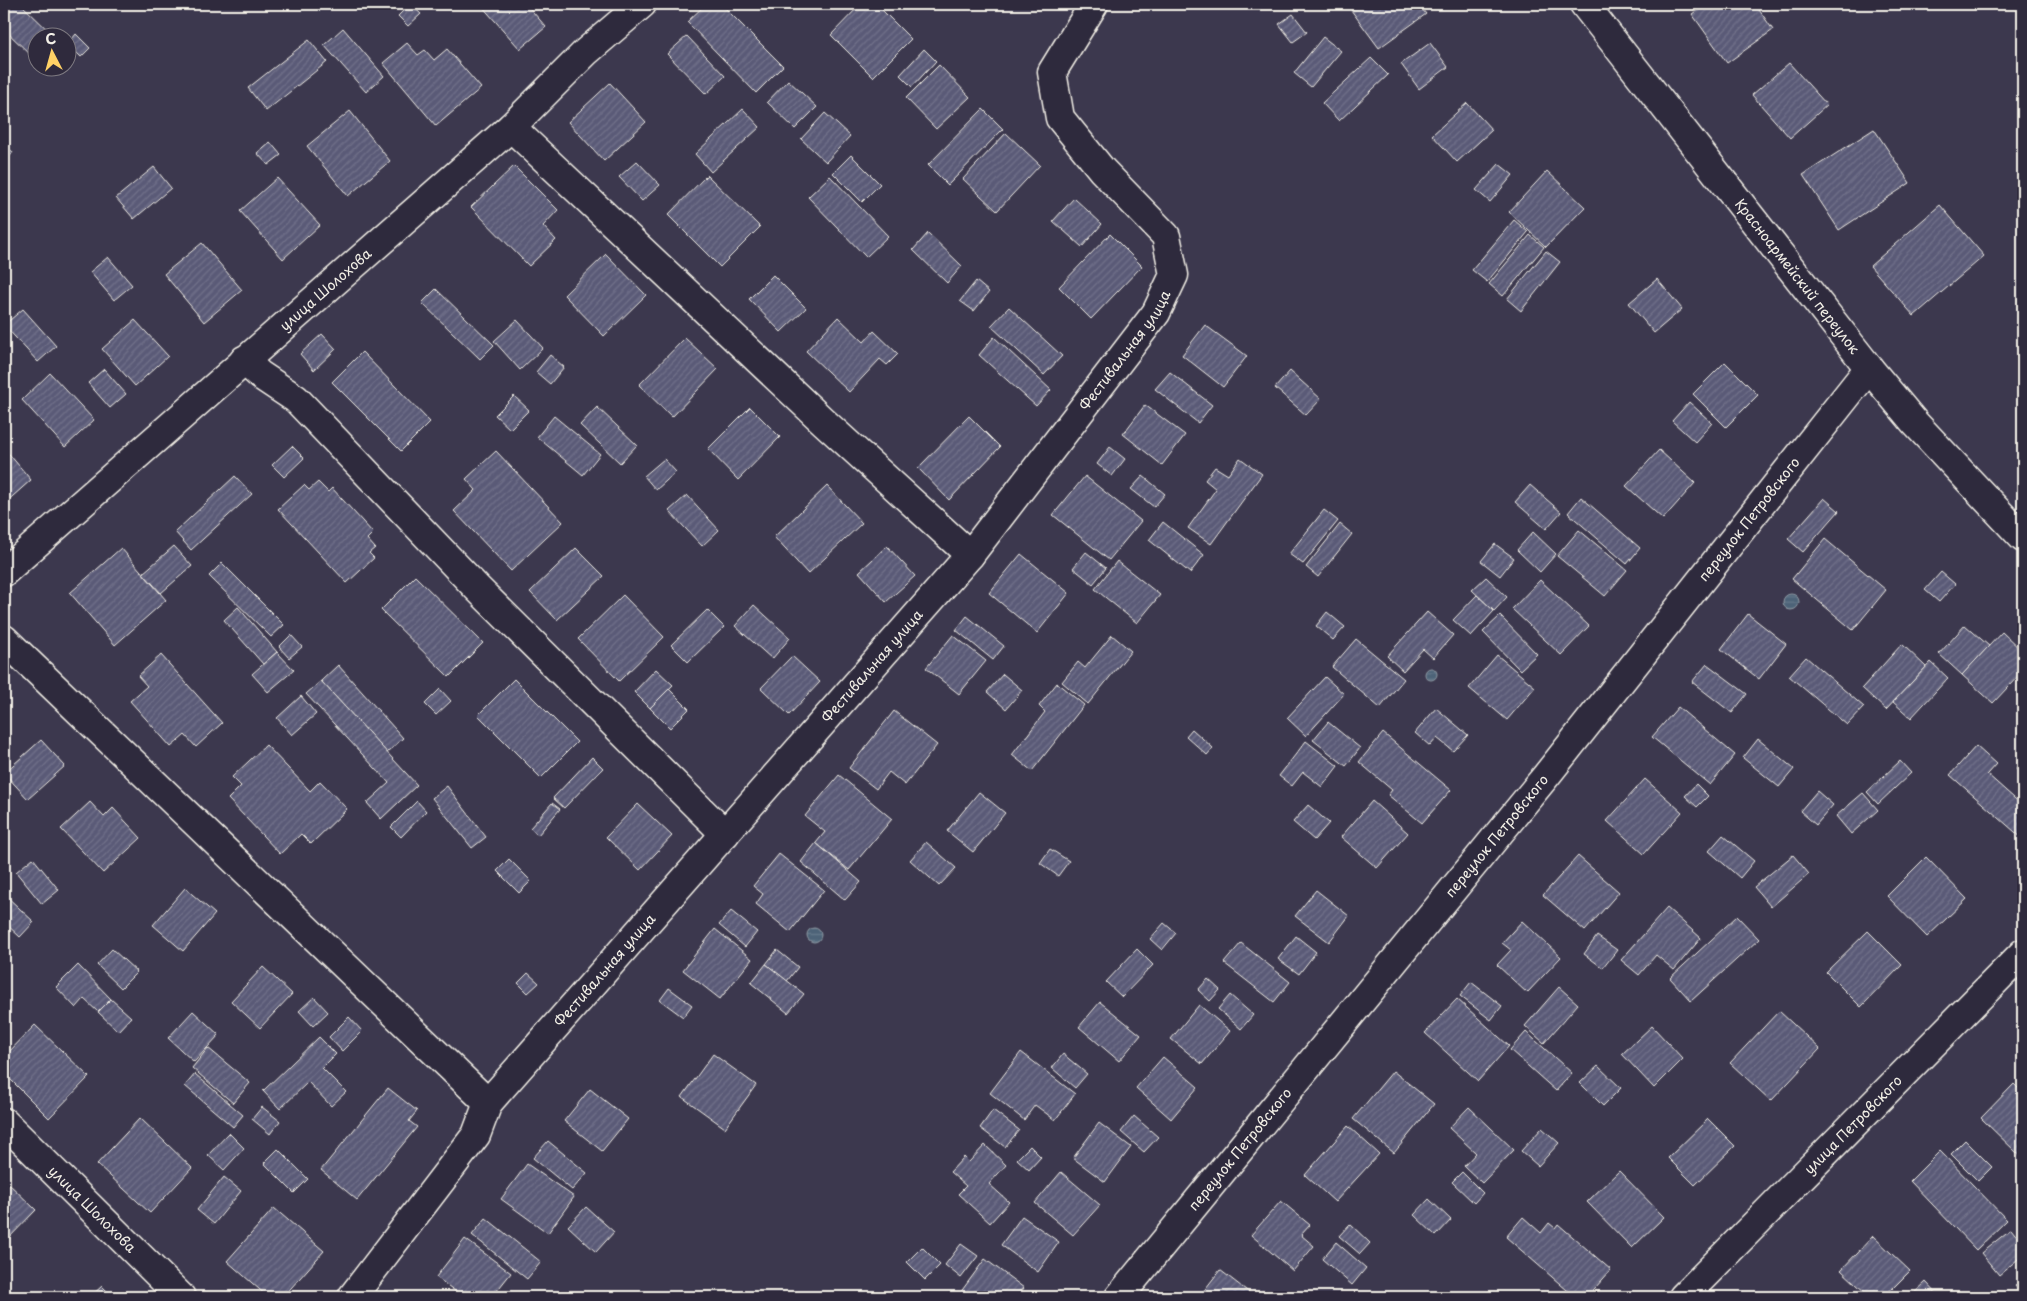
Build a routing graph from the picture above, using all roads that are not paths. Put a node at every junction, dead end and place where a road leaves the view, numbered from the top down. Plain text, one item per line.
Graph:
1 (642, 4) edge
2 (1094, 4) edge
3 (1584, 4) edge
4 (511, 127) junction
5 (244, 360) junction
6 (1869, 368) junction
7 (2023, 538) edge
8 (970, 555) junction
9 (4, 572) edge
10 (4, 639) edge
11 (725, 834) junction
12 (2023, 953) edge
13 (488, 1103) junction
14 (4, 1122) edge
15 (181, 1297) edge
16 (352, 1297) edge
17 (1118, 1297) edge
18 (1684, 1297) edge

1 - 4 street, улица Шолохова
2 - 8 street, Фестивальная улица
3 - 6 street, Красноармейский переулок
4 - 5 street, улица Шолохова
4 - 8 street
5 - 9 street, улица Шолохова
5 - 11 street
6 - 7 street, Красноармейский переулок
6 - 17 street, переулок Петровского
8 - 11 street, Фестивальная улица
10 - 13 street
11 - 13 street, Фестивальная улица
12 - 18 street, улица Петровского
13 - 16 street, Фестивальная улица
14 - 15 street, улица Шолохова

